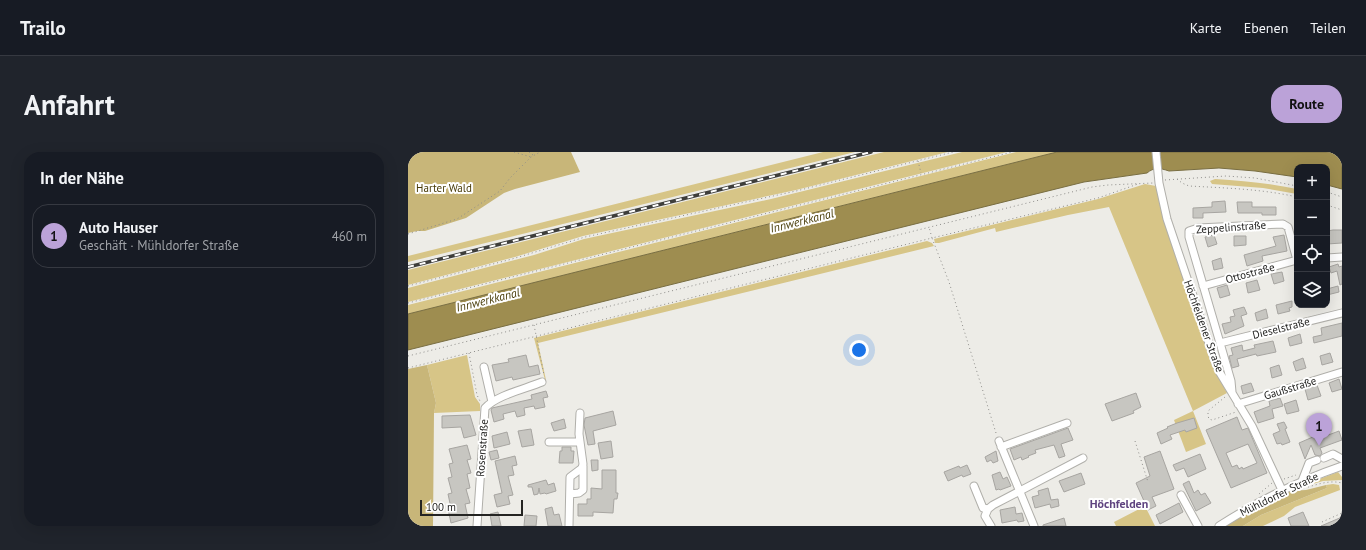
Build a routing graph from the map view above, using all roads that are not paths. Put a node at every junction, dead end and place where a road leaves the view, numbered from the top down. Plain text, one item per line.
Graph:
1 (1156, 152) edge
2 (1294, 249) edge
3 (1342, 257) edge
4 (1330, 258) edge
5 (1294, 261) edge
6 (1203, 286) junction
7 (1342, 313) edge
8 (1220, 343) junction
9 (484, 367) dead end
10 (1342, 372) edge
11 (542, 382) road end
12 (1232, 394) junction
13 (492, 402) junction
14 (1240, 407) junction
15 (580, 413) dead end
16 (1067, 423) dead end
17 (549, 442) dead end
18 (580, 442) junction
19 (1083, 458) dead end
20 (1342, 459) edge
21 (583, 466) junction
22 (1342, 466) edge
23 (1303, 484) junction
24 (974, 486) dead end
25 (1282, 490) junction
26 (1020, 492) junction
27 (570, 494) junction
28 (1181, 495) dead end
29 (988, 509) junction
30 (477, 526) edge
31 (569, 526) edge
32 (991, 526) edge
33 (1034, 526) edge
34 (1198, 526) edge
35 (1218, 526) edge

1 - 12 street, Höchfeldener Straße
2 - 6 street, Zeppelinstraße
3 - 4 street
5 - 6 street, Ottostraße
6 - 8 street, Zeppelinstraße
7 - 8 street, Dieselstraße
8 - 12 street, Zeppelinstraße
9 - 13 street
10 - 14 street, Gaußstraße
11 - 13 street, Rosenstraße
12 - 14 street, Höchfeldener Straße
13 - 30 street, Rosenstraße
14 - 25 street, Höchfeldener Straße
15 - 18 street
16 - 26 street
17 - 18 street
18 - 21 street
19 - 26 street
20 - 23 street
21 - 27 street
21 - 27 street
22 - 23 street, Mühldorfer Straße
23 - 25 street, Mühldorfer Straße
24 - 29 street
25 - 35 street, Mühldorfer Straße
26 - 29 street
26 - 33 street
27 - 31 street
28 - 34 street
29 - 32 street

